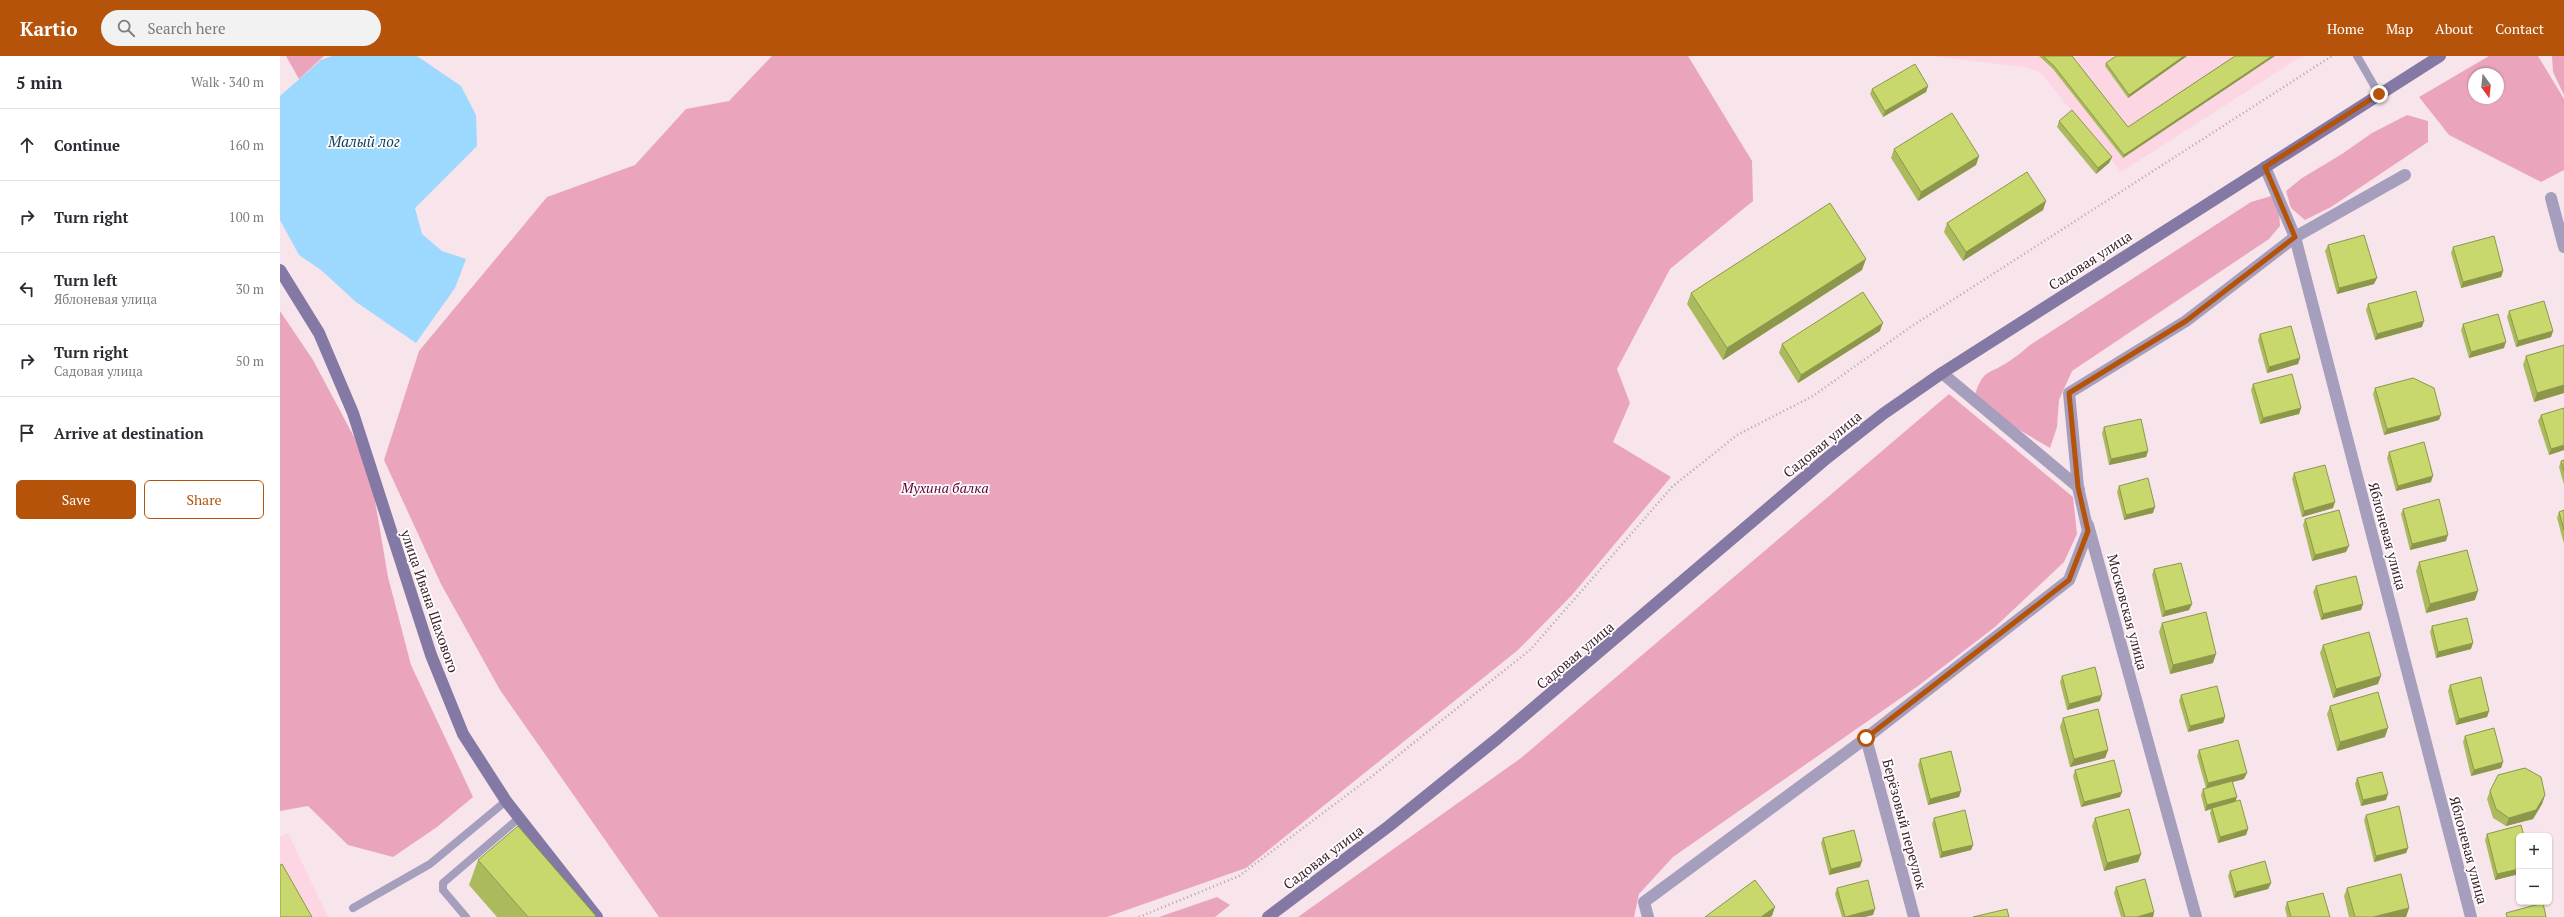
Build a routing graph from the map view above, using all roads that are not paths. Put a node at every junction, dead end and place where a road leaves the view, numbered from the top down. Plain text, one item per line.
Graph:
1 (2357, 56) edge
2 (2440, 56) edge
3 (2379, 94) junction
4 (2265, 167) junction
5 (2405, 175) dead end
6 (2550, 198) dead end
7 (2295, 237) junction
8 (2564, 247) edge
9 (280, 270) edge
10 (1942, 373) junction
11 (2078, 487) junction
12 (1866, 738) junction
13 (506, 801) junction
14 (519, 818) junction
15 (353, 908) dead end
16 (1275, 915) edge
17 (466, 917) edge
18 (597, 917) edge
19 (1648, 917) edge
20 (1914, 917) edge
21 (2196, 917) edge
22 (2471, 917) edge

1 - 3 lane
2 - 3 main road, Садовая улица
3 - 4 main road, Садовая улица
4 - 7 street, Яблоневая улица
4 - 10 main road, Садовая улица
5 - 7 street
6 - 8 street
7 - 11 street
7 - 22 street, Яблоневая улица
9 - 13 main road, улица Ивана Шахового
10 - 11 street
10 - 16 main road, Садовая улица
11 - 12 street
11 - 21 street, Московская улица
12 - 19 street
12 - 20 street, Берёзовый переулок
13 - 14 main road, улица Ивана Шахового
13 - 15 lane
14 - 17 lane
14 - 18 main road, улица Ивана Шахового

